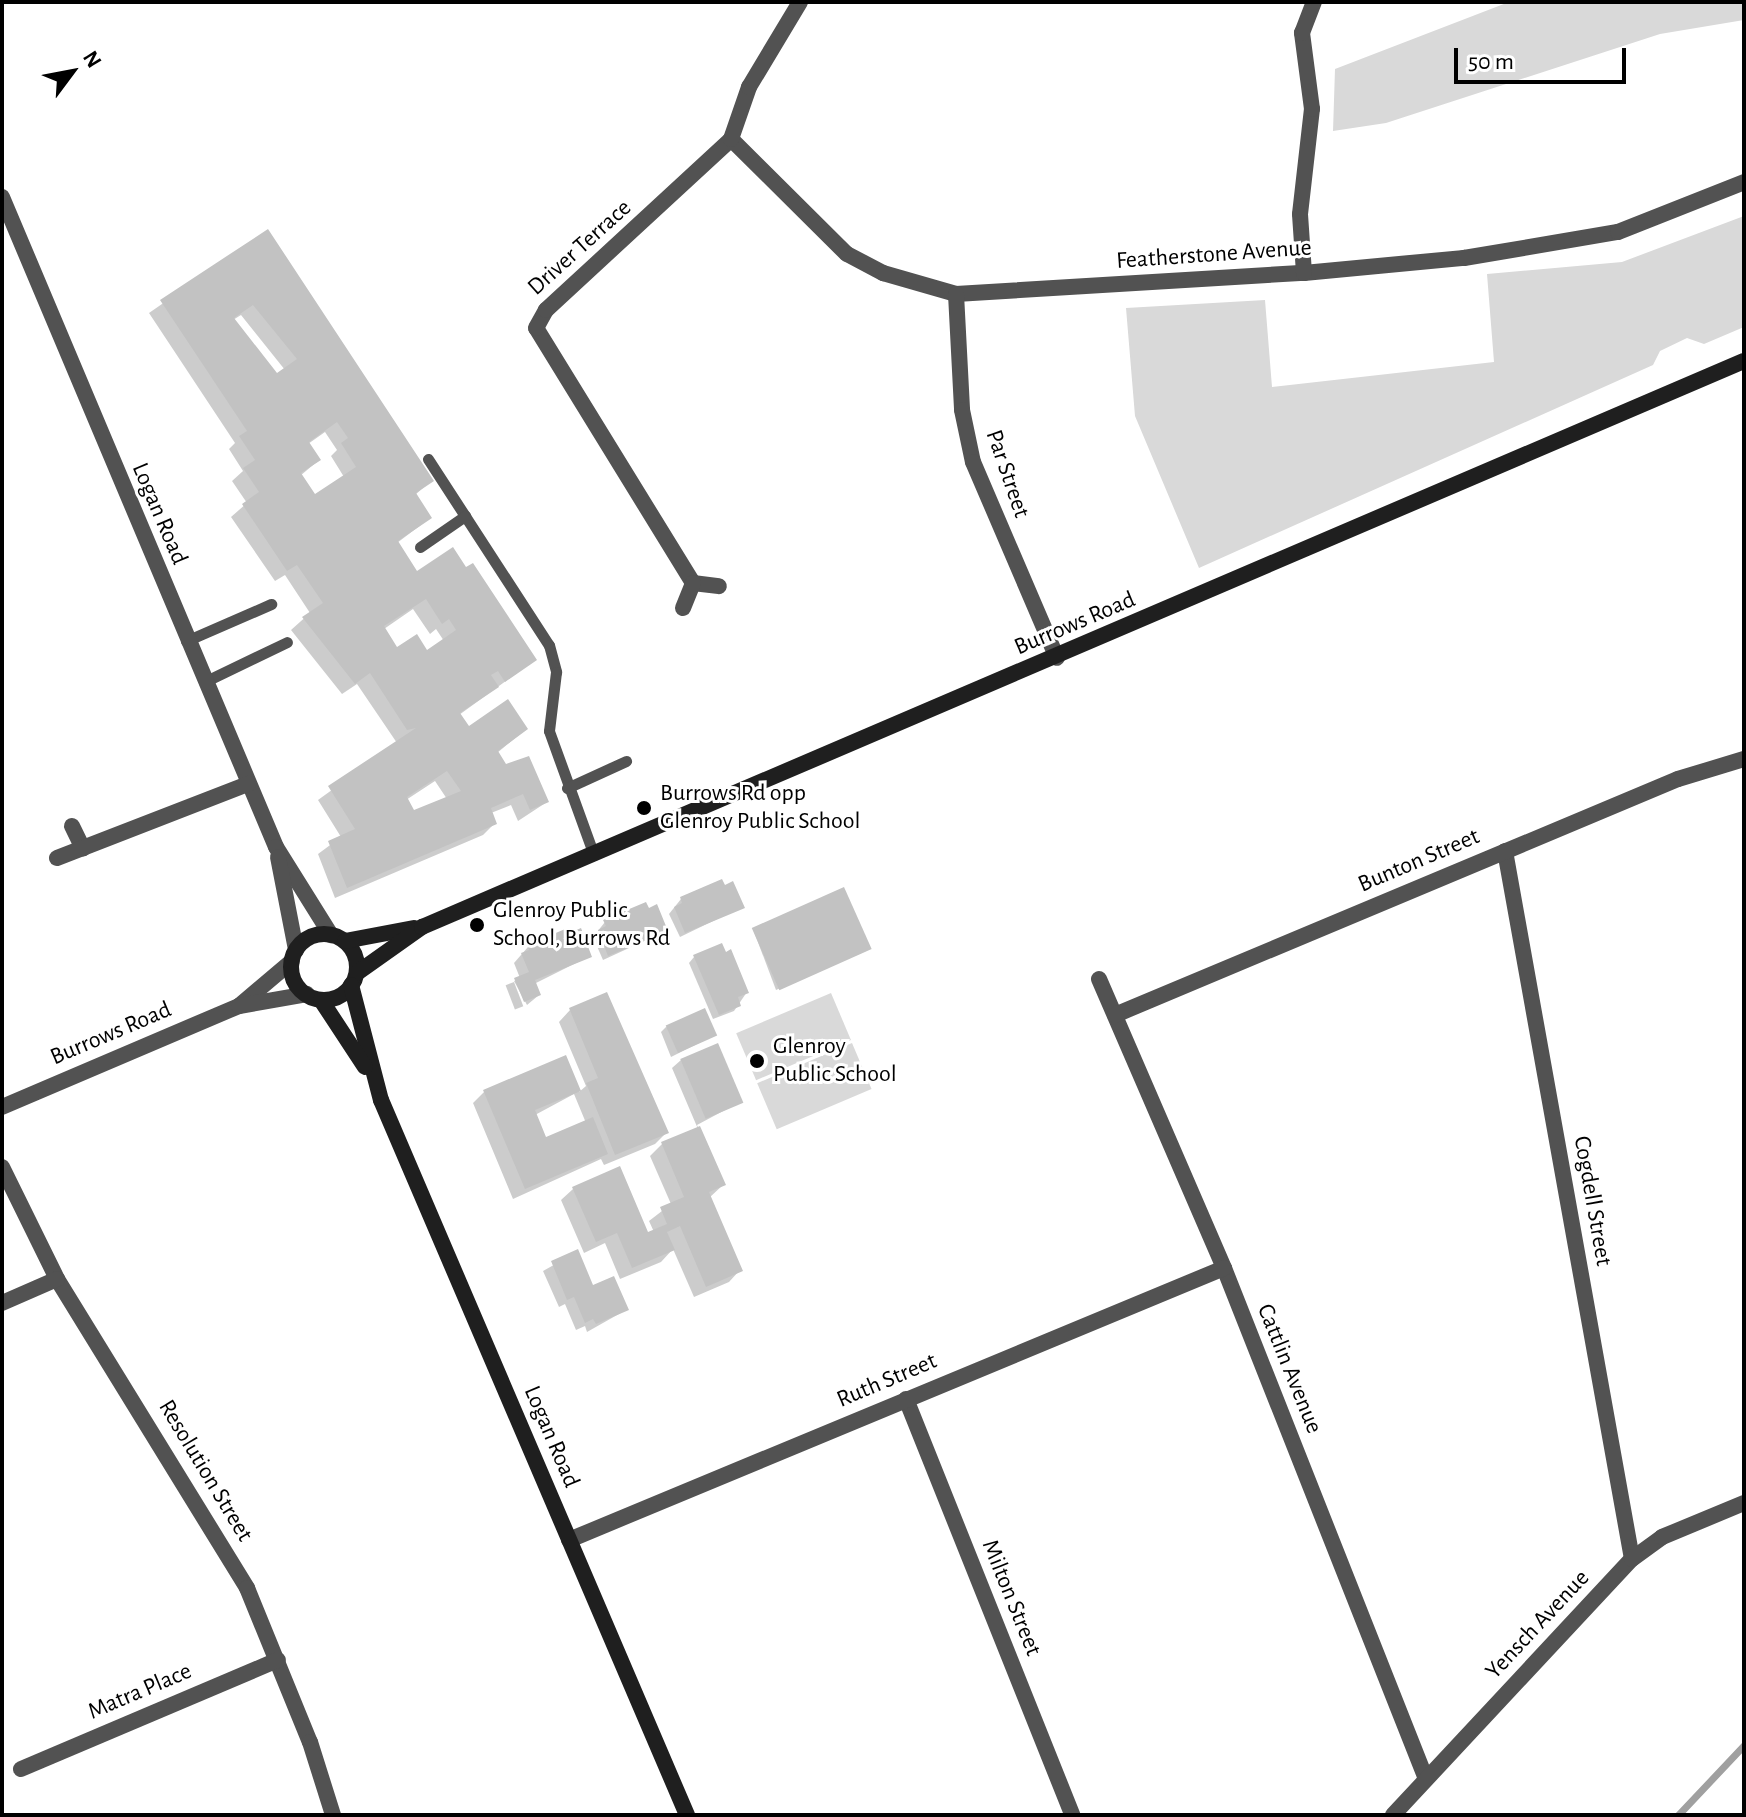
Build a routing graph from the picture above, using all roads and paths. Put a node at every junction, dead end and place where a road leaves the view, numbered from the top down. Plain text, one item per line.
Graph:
1 (800, 2) edge
2 (1314, 2) edge
3 (731, 139) junction
4 (1744, 182) edge
5 (2, 197) edge
6 (1304, 273) junction
7 (956, 294) junction
8 (1744, 361) edge
9 (428, 459) dead end
10 (465, 516) junction
11 (420, 547) dead end
12 (693, 583) junction
13 (719, 586) dead end
14 (271, 604) dead end
15 (683, 608) dead end
16 (186, 641) junction
17 (287, 642) dead end
18 (1057, 658) junction
19 (204, 682) junction
20 (1744, 759) edge
21 (626, 761) dead end
22 (248, 784) junction
23 (567, 788) junction
24 (72, 826) dead end
25 (276, 847) junction
26 (83, 849) junction
27 (1505, 851) junction
28 (594, 855) junction
29 (57, 858) dead end
30 (422, 927) junction
31 (338, 938) junction
32 (294, 956) junction
33 (354, 979) junction
34 (1099, 979) dead end
35 (314, 997) junction
36 (239, 1006) junction
37 (1115, 1015) junction
38 (372, 1078) junction
39 (2, 1107) edge
40 (2, 1167) edge
41 (1224, 1268) junction
42 (57, 1279) junction
43 (2, 1303) edge
44 (906, 1399) junction
45 (1744, 1503) edge
46 (569, 1540) junction
47 (1632, 1559) junction
48 (278, 1660) junction
49 (21, 1769) dead end
50 (1426, 1779) junction
51 (333, 1815) edge
52 (687, 1815) edge
53 (1072, 1815) edge
54 (1393, 1815) edge

1 - 3 street, Driver Terrace
2 - 6 street
3 - 7 street, Featherstone Avenue
3 - 12 street, Driver Terrace
4 - 6 street, Featherstone Avenue
5 - 16 street, Logan Road
6 - 7 street, Featherstone Avenue
7 - 18 street, Par Street
8 - 18 main road, Burrows Road
9 - 10 lane
10 - 11 lane
10 - 23 lane
12 - 13 street
12 - 15 street
14 - 16 lane
16 - 19 street, Logan Road
17 - 19 lane
18 - 28 main road, Burrows Road
19 - 22 street, Logan Road
20 - 27 street, Bunton Street
21 - 23 lane
22 - 25 street, Logan Road
22 - 26 street
23 - 28 lane
24 - 26 street
25 - 31 street, Logan Road
25 - 32 street, Logan Road
26 - 29 street
27 - 37 street, Bunton Street
27 - 47 street, Cogdell Street
28 - 30 main road, Burrows Road
30 - 31 main road, Burrows Road
30 - 33 main road, Burrows Road
31 - 32 main road
31 - 33 main road
32 - 35 main road
32 - 36 street, Burrows Road
33 - 35 main road
33 - 38 main road, Logan Road
34 - 37 street, Cattlin Avenue
35 - 36 street, Burrows Road
35 - 38 main road, Logan Road
36 - 39 street, Burrows Road
37 - 41 street, Cattlin Avenue
38 - 46 main road, Logan Road
40 - 42 street, Resolution Street
41 - 44 street, Ruth Street
41 - 50 street, Cattlin Avenue
42 - 43 street
42 - 48 street, Resolution Street
44 - 46 street, Ruth Street
44 - 53 street, Milton Street
45 - 47 street, Yensch Avenue
46 - 52 main road, Logan Road
47 - 50 street, Yensch Avenue
48 - 49 street, Matra Place
48 - 51 street, Resolution Street
50 - 54 street, Yensch Avenue

